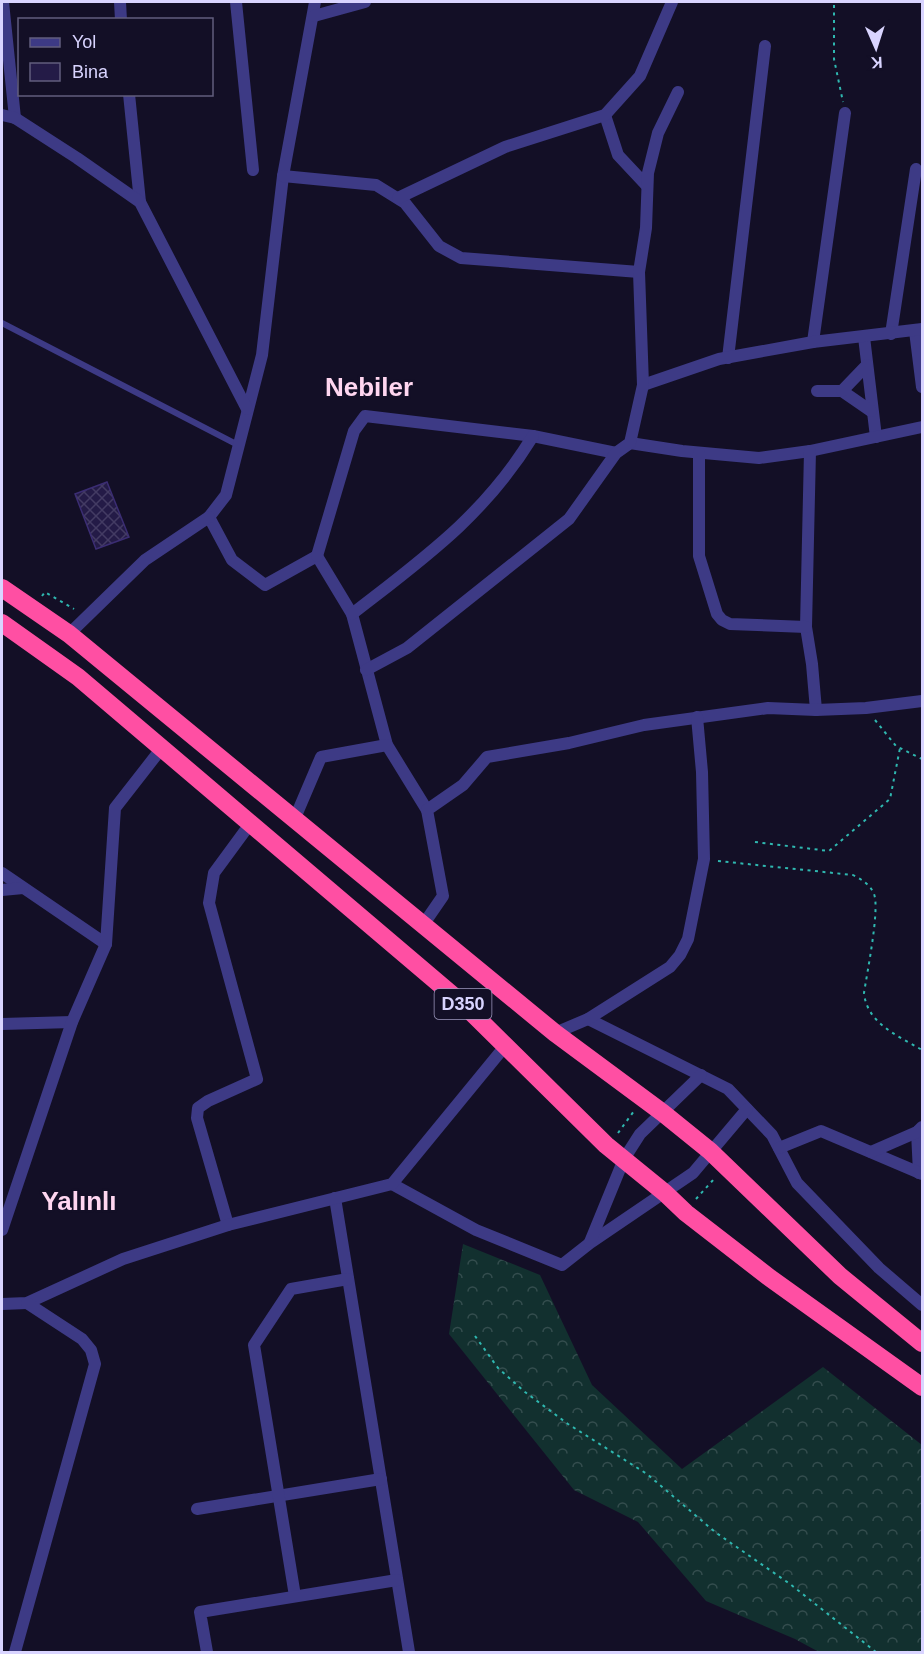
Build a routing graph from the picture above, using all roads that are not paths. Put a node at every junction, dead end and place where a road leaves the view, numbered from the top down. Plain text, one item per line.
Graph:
1 (3, 2) edge
2 (120, 2) edge
3 (236, 2) edge
4 (315, 2) edge
5 (365, 2) edge
6 (672, 2) edge
7 (314, 16) junction
8 (121, 18) edge
9 (765, 46) dead end
10 (678, 92) dead end
11 (129, 96) edge
12 (845, 113) road end
13 (2, 115) edge
14 (605, 115) junction
15 (15, 118) junction
16 (916, 169) dead end
17 (253, 170) dead end
18 (283, 176) junction
19 (647, 186) junction
20 (398, 198) junction
21 (140, 202) junction
22 (639, 272) junction
23 (2, 323) edge
24 (919, 330) edge
25 (891, 334) junction
26 (864, 337) junction
27 (813, 342) junction
28 (728, 358) junction
29 (867, 365) junction
30 (643, 385) junction
31 (922, 387) edge
32 (817, 391) dead end
33 (842, 391) junction
34 (247, 409) junction
35 (872, 411) junction
36 (922, 427) edge
37 (533, 436) junction
38 (876, 437) junction
39 (630, 443) junction
40 (238, 445) junction
41 (810, 451) junction
42 (616, 453) junction
43 (699, 453) junction
44 (209, 517) junction
45 (317, 556) junction
46 (2, 588) edge
47 (352, 614) junction
48 (2, 623) edge
49 (806, 627) junction
50 (69, 634) junction
51 (366, 669) junction
52 (922, 701) edge
53 (816, 710) junction
54 (697, 717) junction
55 (387, 745) junction
56 (161, 748) junction
57 (427, 810) junction
58 (295, 818) junction
59 (250, 824) junction
60 (2, 873) edge
61 (23, 888) junction
62 (2, 890) edge
63 (423, 925) junction
64 (106, 944) junction
65 (588, 1019) junction
66 (72, 1022) junction
67 (2, 1024) edge
68 (555, 1033) junction
69 (506, 1045) junction
70 (701, 1075) junction
71 (747, 1108) junction
72 (663, 1113) junction
73 (920, 1130) edge
74 (779, 1149) junction
75 (710, 1151) junction
76 (871, 1152) junction
77 (624, 1159) junction
78 (921, 1173) edge
79 (392, 1184) junction
80 (665, 1193) junction
81 (335, 1198) junction
82 (228, 1225) junction
83 (2, 1230) edge
84 (590, 1244) junction
85 (348, 1279) junction
86 (27, 1303) junction
87 (2, 1304) edge
88 (922, 1305) edge
89 (922, 1342) edge
90 (922, 1387) edge
91 (381, 1479) junction
92 (279, 1496) junction
93 (197, 1509) dead end
94 (397, 1580) junction
95 (295, 1596) junction
96 (15, 1653) edge
97 (207, 1653) edge
98 (409, 1653) edge

1 - 15 street
2 - 8 street
3 - 17 street
4 - 7 street
5 - 7 street
6 - 14 street
7 - 18 street
9 - 28 street
10 - 19 street
11 - 21 street
12 - 27 street
13 - 15 street
14 - 19 street
14 - 20 street
15 - 21 street
16 - 25 street
18 - 20 street
18 - 34 street
19 - 22 street
20 - 22 street
21 - 34 street
22 - 30 street
23 - 40 lane
24 - 25 street
24 - 31 street
25 - 26 street
26 - 27 street
26 - 29 street
27 - 28 street
28 - 30 street
29 - 33 street
29 - 35 street
30 - 39 street
32 - 33 street
33 - 35 street
34 - 40 street
35 - 38 street
36 - 38 street
37 - 42 street
37 - 45 street
37 - 47 street
38 - 41 street
39 - 42 street
39 - 43 street
40 - 44 street
41 - 43 street
41 - 49 street
42 - 51 street
43 - 49 street
44 - 45 street
44 - 50 street
45 - 47 street
46 - 50 highway, D350
47 - 51 street
48 - 56 highway, D350
49 - 53 street
50 - 58 highway, D350
51 - 55 street
52 - 53 street
53 - 54 street
54 - 57 street
54 - 65 street
55 - 57 street
55 - 58 street
56 - 59 highway, D350
56 - 64 street
57 - 63 street
58 - 63 highway, D350
59 - 69 highway, D350
59 - 82 street
60 - 61 street
61 - 62 street
61 - 64 street
63 - 68 highway, D350
64 - 66 street
65 - 68 street
65 - 70 street
66 - 67 street
66 - 83 street
68 - 72 highway, D350
69 - 77 highway, D350
69 - 79 street
70 - 71 street
70 - 72 street
71 - 74 street
71 - 75 street
72 - 75 highway, D350
72 - 77 street
73 - 76 street
73 - 78 street
74 - 76 street
74 - 88 street
75 - 80 street
75 - 89 highway, D350
76 - 78 street
77 - 80 highway, D350
77 - 84 street
79 - 81 street
79 - 84 street
80 - 84 street
80 - 90 highway, D350
81 - 82 street
81 - 85 street
82 - 86 street
85 - 91 street
85 - 92 street
86 - 87 street
86 - 96 street
91 - 92 street
91 - 94 street
92 - 93 street
92 - 95 street
94 - 95 street
94 - 98 street
95 - 97 street

